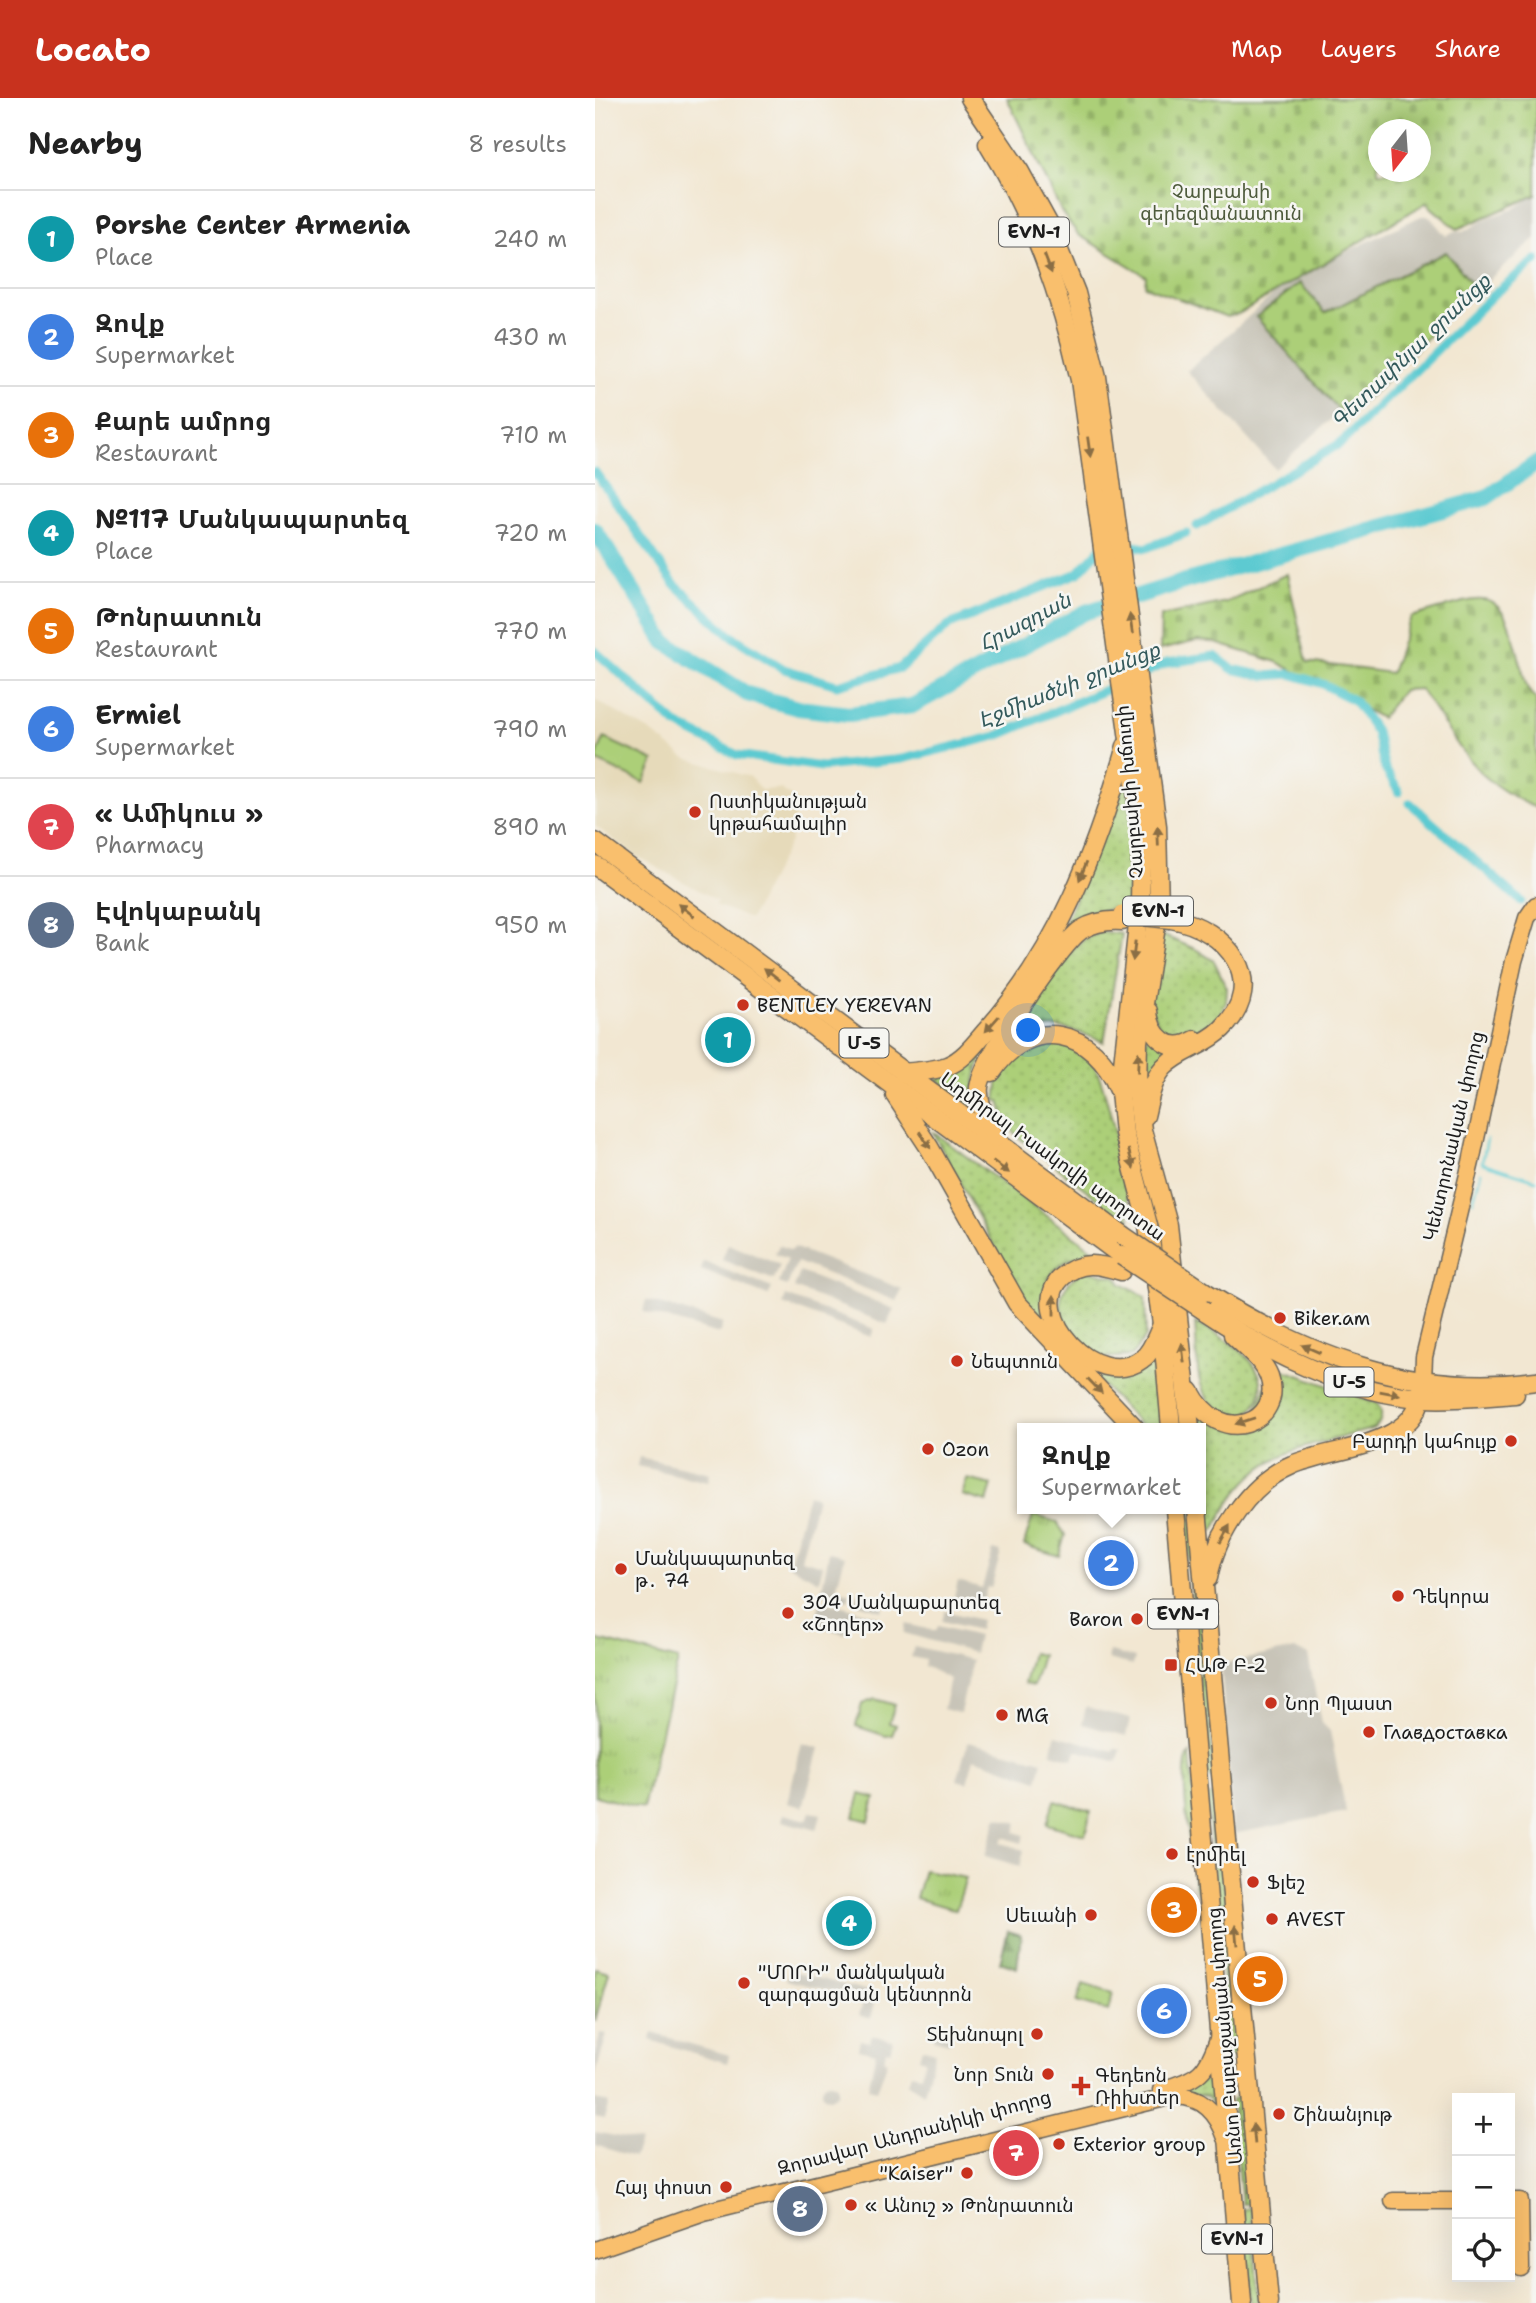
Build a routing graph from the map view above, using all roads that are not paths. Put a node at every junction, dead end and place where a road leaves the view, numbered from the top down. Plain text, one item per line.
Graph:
1 (956, 98) edge
2 (970, 98) edge
3 (1089, 378) junction
4 (1133, 693) junction
5 (1129, 737) junction
6 (595, 842) edge
7 (595, 865) edge
8 (1536, 905) edge
9 (1123, 918) junction
10 (1170, 923) junction
11 (1047, 950) junction
12 (1146, 987) junction
13 (904, 1073) junction
14 (886, 1084) junction
15 (1120, 1092) junction
16 (1142, 1130) junction
17 (1000, 1142) junction
18 (1121, 1263) junction
19 (1209, 1313) junction
20 (1162, 1324) junction
21 (1536, 1381) edge
22 (1187, 1386) junction
23 (1168, 1389) junction
24 (1422, 1390) junction
25 (1536, 1392) edge
26 (1130, 1423) edge
27 (1171, 1423) edge
28 (1191, 1423) edge
29 (1175, 1514) edge
30 (1197, 1514) edge
31 (1205, 1599) junction
32 (1199, 1789) junction
33 (1225, 1829) junction
34 (1219, 2034) junction
35 (1229, 2147) junction
36 (1393, 2201) dead end
37 (1452, 2201) edge
38 (1515, 2201) edge
39 (595, 2248) edge
40 (1521, 2268) dead end
41 (1242, 2303) edge
42 (1269, 2303) edge

1 -> 3 highway, EVN-1
2 - 3 highway, EVN-1
3 - 4 highway, EVN-1
4 - 5 highway, Չարբախի խճուղի / EVN-1
12 -> 4 highway, Չարբախի խճուղի / EVN-1
5 -> 11 highway
5 -> 15 highway, Չարբախի խճուղի / EVN-1
13 -> 6 highway, Ադմիրալ Իսակովի պողոտա / Մ-5
7 - 14 highway, Ադմիրալ Իսակովի պողոտա / Մ-5
8 - 24 main road, Կենտրոնական փողոց
9 - 10 highway, bridge
9 - 11 highway
9 - 17 highway
10 - 12 highway
10 - 16 highway
11 -> 13 highway
16 -> 12 highway, Չարբախի խճուղի / EVN-1
13 - 17 highway, Ադմիրալ Իսակովի պողոտա / Մ-5
14 -> 18 highway, Ադմիրալ Իսակովի պողոտա / Մ-5
14 -> 26 highway
15 - 17 highway
15 -> 20 highway, Չարբախի խճուղի / EVN-1
22 -> 16 highway, Չարբախի խճուղի / EVN-1
24 -> 17 highway, Ադմիրալ Իսակովի պողոտա / Մ-5, bridge
18 - 19 highway, Ադմիրալ Իսակովի պողոտա / Մ-5, bridge
20 -> 18 highway, Ադմիրալ Իսակովի պողոտա
19 -> 22 highway
19 -> 24 highway, Ադմիրալ Իսակովի պողոտա / Մ-5
20 - 23 highway, Չարբախի խճուղի / EVN-1
21 - 24 highway, Ադմիրալ Իսակովի պողոտա / Մ-5
22 - 23 highway
22 - 28 highway, Չարբախի խճուղի / EVN-1
23 - 27 highway, Չարբախի խճուղի / EVN-1
24 - 25 highway, Ադմիրալ Իսակովի պողոտա / Մ-5
31 -> 24 highway
29 - 32 highway, Առնո Բաբաջանյան փողոց / EVN-1
30 - 31 highway, EVN-1
31 - 33 highway, Առնո Բաբաջանյան փողոց / EVN-1
32 - 33 highway
32 - 34 highway, Առնո Բաբաջանյան փողոց / EVN-1
42 -> 33 highway, Առնո Բաբաջանյան փողոց / EVN-1
34 - 35 highway, Առնո Բաբաջանյան փողոց / EVN-1
34 - 39 main road, Զորավար Անդրանիկի փողոց
35 - 39 main road, Զորավար Անդրանիկի փողոց
35 - 41 highway, Առնո Բաբաջանյան փողոց / EVN-1
36 - 37 main road
38 - 40 main road

